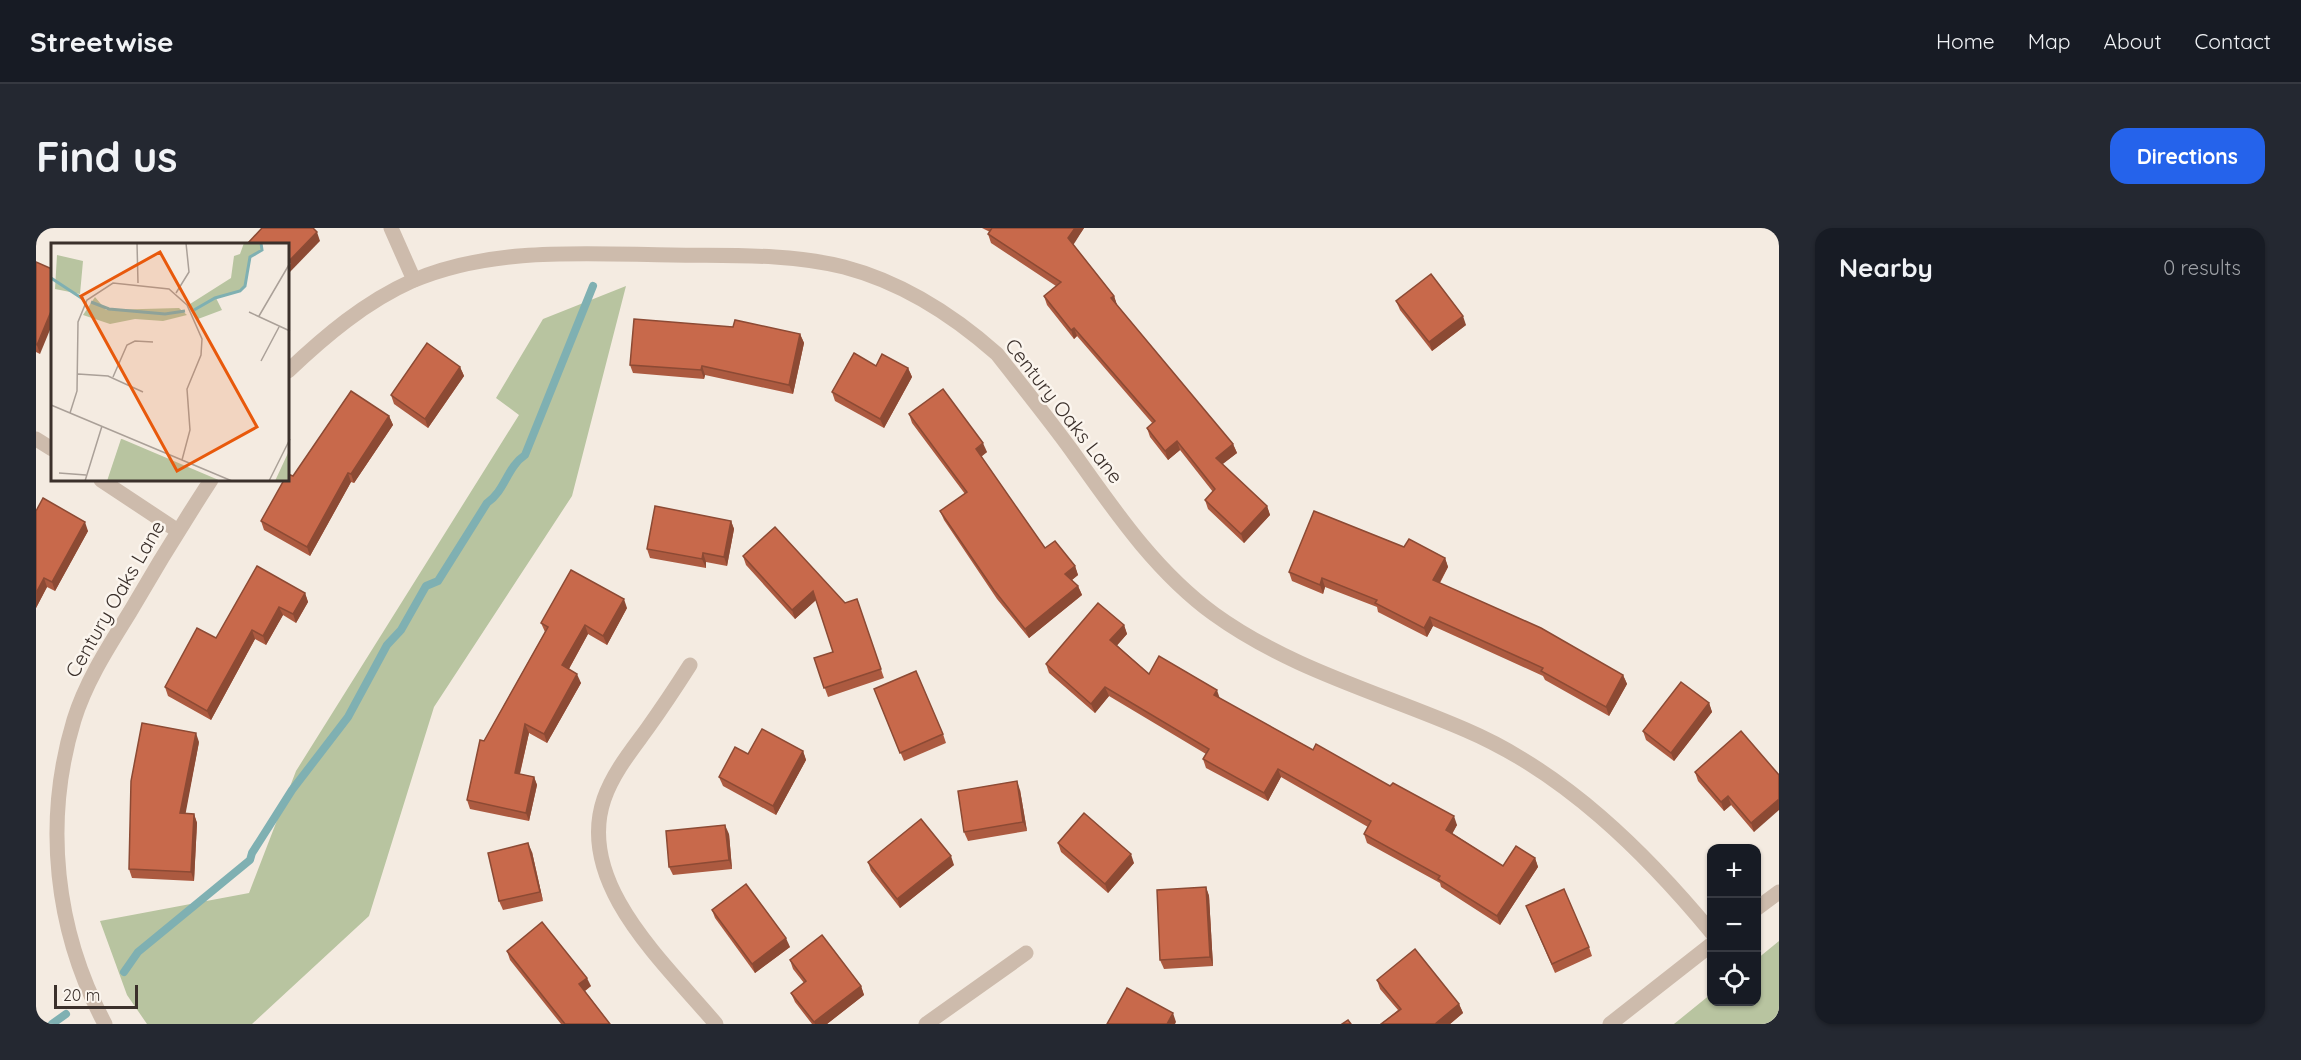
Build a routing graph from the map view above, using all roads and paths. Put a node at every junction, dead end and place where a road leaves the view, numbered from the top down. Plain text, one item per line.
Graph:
1 (391, 228) edge
2 (414, 280) junction
3 (290, 369) edge
4 (36, 439) edge
5 (51, 448) edge
6 (104, 482) edge
7 (210, 482) edge
8 (178, 531) junction
9 (690, 665) dead end
10 (1779, 892) edge
11 (1761, 905) edge
12 (1707, 927) edge
13 (1707, 948) edge
14 (1026, 953) dead end
15 (105, 1024) edge
16 (716, 1024) edge
17 (926, 1024) edge
18 (1610, 1024) edge

1 - 2 street
2 - 3 street, Century Oaks Lane
2 - 12 street, Century Oaks Lane
4 - 5 street
6 - 8 street
7 - 8 street, Century Oaks Lane
8 - 15 street, Century Oaks Lane
9 - 16 street
10 - 11 street
13 - 18 street
14 - 17 street

